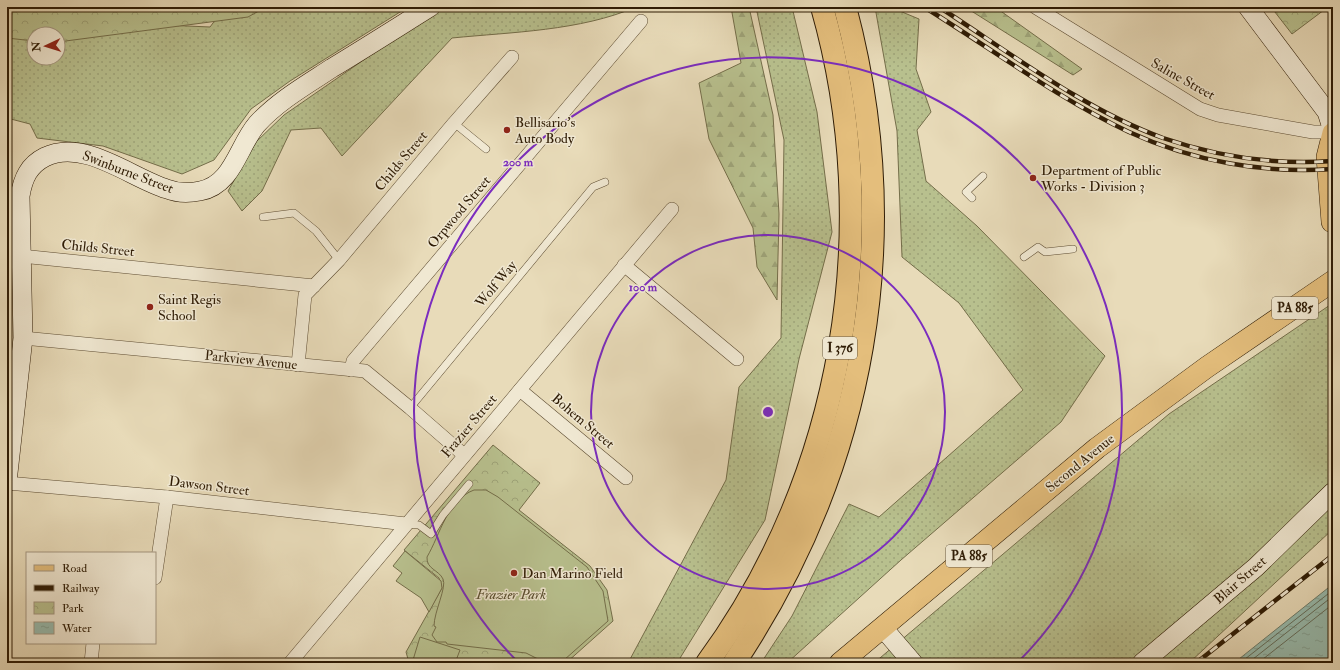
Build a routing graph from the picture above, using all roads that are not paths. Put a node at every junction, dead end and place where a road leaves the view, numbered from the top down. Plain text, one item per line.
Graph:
1 (430, 7) edge
2 (822, 7) edge
3 (845, 7) edge
4 (1035, 7) edge
5 (1248, 7) edge
6 (641, 22) dead end
7 (512, 57) dead end
8 (454, 122) junction
9 (1333, 132) edge
10 (486, 149) dead end
11 (983, 176) dead end
12 (605, 182) dead end
13 (972, 198) dead end
14 (672, 209) dead end
15 (263, 217) dead end
16 (1332, 222) edge
17 (1073, 249) dead end
18 (14, 257) edge
19 (1024, 257) dead end
20 (339, 260) junction
21 (624, 266) junction
22 (1333, 267) edge
23 (1328, 285) edge
24 (314, 286) junction
25 (15, 337) edge
26 (738, 359) dead end
27 (298, 365) junction
28 (351, 370) junction
29 (520, 390) junction
30 (410, 408) junction
31 (464, 455) junction
32 (626, 478) dead end
33 (7, 482) edge
34 (469, 484) dead end
35 (1333, 492) edge
36 (167, 497) junction
37 (406, 524) junction
38 (156, 571) edge
39 (883, 628) junction
40 (93, 644) edge
41 (91, 663) edge
42 (290, 663) edge
43 (707, 663) edge
44 (734, 663) edge
45 (840, 663) edge
46 (913, 663) edge
47 (1142, 663) edge

1 - 18 street, Swinburne Street
2 - 43 highway, I 376
3 - 44 highway, I 376
4 - 9 street, Saline Street
5 - 9 street
6 - 28 street, Orpwood Street
7 - 8 street, Childs Street
8 - 10 lane
8 - 20 street, Childs Street
9 - 16 main road
11 - 13 lane
12 - 30 lane, Wolf Way
14 - 21 street, Frazier Street
15 - 20 lane
17 - 19 lane
18 - 24 street, Childs Street
18 - 25 street, Swinburne Street
20 - 24 street, Childs Street
21 - 26 street
21 - 29 street, Frazier Street
22 - 23 main road, PA 885
23 - 39 main road, Second Avenue / PA 885
24 - 27 street, Childs Street
25 - 27 street, Parkview Avenue
25 - 33 street, Swinburne Street
27 - 28 street, Parkview Avenue
28 - 30 street, Parkview Avenue
29 - 31 street, Frazier Street
29 - 32 street, Bohem Street
30 - 31 street, Parkview Avenue
31 - 37 street, Frazier Street
33 - 36 street, Dawson Street
34 - 37 lane
35 - 47 street, Blair Street
36 - 37 street, Dawson Street
36 - 38 street
37 - 42 street, Frazier Street
39 - 45 main road, Second Avenue / PA 885
39 - 46 street
40 - 41 street

